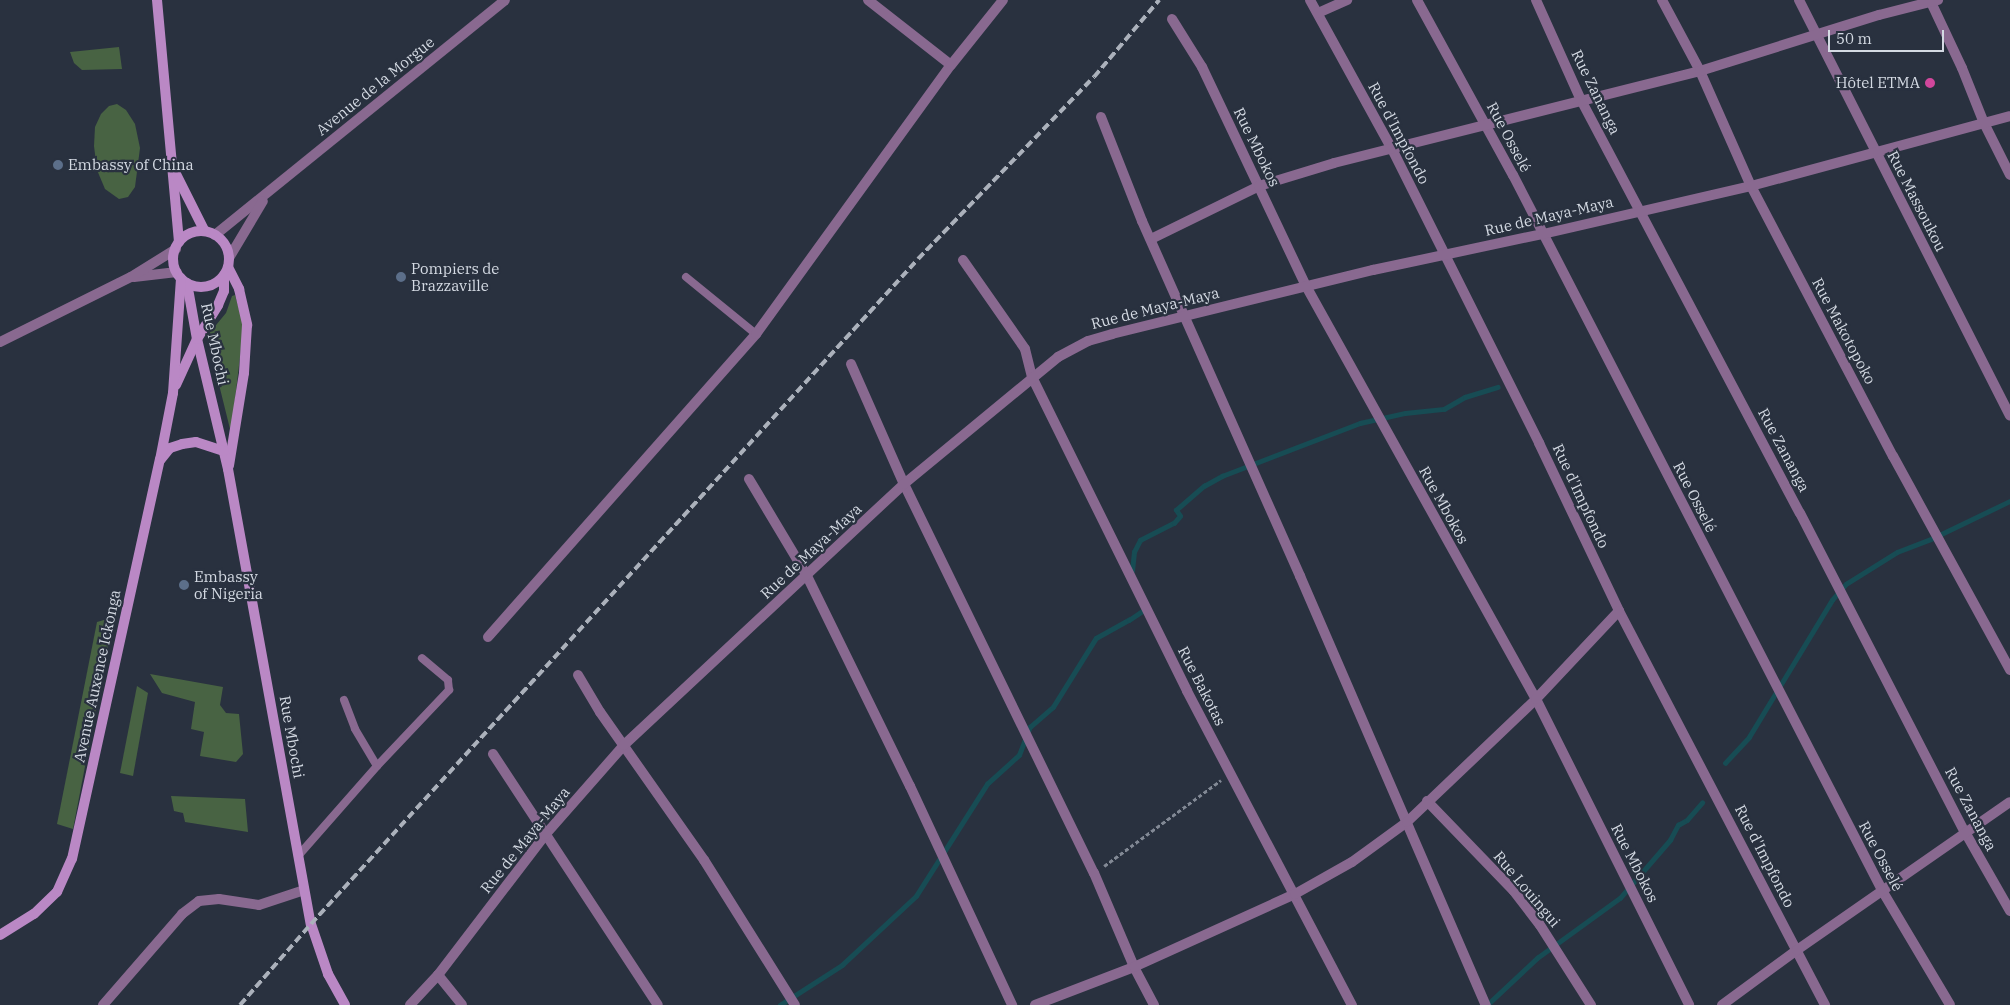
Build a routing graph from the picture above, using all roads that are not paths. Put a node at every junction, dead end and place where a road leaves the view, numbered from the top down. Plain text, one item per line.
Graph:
1 (157, 0) edge
2 (505, 0) edge
3 (868, 0) edge
4 (1004, 0) edge
5 (1310, 0) edge
6 (1347, 0) edge
7 (1417, 0) edge
8 (1536, 0) edge
9 (1662, 0) edge
10 (1799, 0) edge
11 (1933, 1) edge
12 (1318, 13) junction
13 (1172, 20) dead end
14 (1816, 34) junction
15 (951, 65) junction
16 (1700, 71) junction
17 (1581, 100) junction
18 (2010, 116) edge
19 (1101, 117) dead end
20 (1984, 123) junction
21 (1486, 124) junction
22 (1392, 148) junction
23 (1875, 152) junction
24 (172, 166) junction
25 (2010, 175) edge
26 (1259, 186) junction
27 (1751, 186) junction
28 (266, 195) junction
29 (1640, 211) junction
30 (204, 230) junction
31 (1543, 234) junction
32 (215, 235) junction
33 (1152, 239) junction
34 (178, 245) junction
35 (1444, 254) junction
36 (963, 260) dead end
37 (227, 267) junction
38 (131, 277) junction
39 (686, 277) dead end
40 (182, 278) junction
41 (1306, 286) junction
42 (1185, 316) junction
43 (756, 334) junction
44 (197, 339) junction
45 (0, 342) edge
46 (851, 364) dead end
47 (1032, 377) junction
48 (172, 392) junction
49 (2010, 416) edge
50 (224, 451) junction
51 (160, 460) junction
52 (228, 469) junction
53 (749, 479) dead end
54 (904, 484) junction
55 (807, 576) junction
56 (1619, 611) junction
57 (488, 637) dead end
58 (422, 658) dead end
59 (2010, 670) edge
60 (578, 675) dead end
61 (1536, 699) junction
62 (344, 700) dead end
63 (624, 746) junction
64 (493, 754) dead end
65 (377, 766) junction
66 (1427, 801) junction
67 (2010, 802) edge
68 (1406, 822) junction
69 (1965, 832) junction
70 (545, 835) junction
71 (298, 856) junction
72 (304, 890) junction
73 (1883, 892) junction
74 (1295, 894) junction
75 (2010, 911) edge
76 (0, 935) edge
77 (1797, 950) junction
78 (1134, 967) junction
79 (438, 975) junction
80 (103, 1005) edge
81 (345, 1005) edge
82 (410, 1005) edge
83 (462, 1005) edge
84 (658, 1005) edge
85 (795, 1005) edge
86 (1012, 1005) edge
87 (1036, 1005) edge
88 (1154, 1005) edge
89 (1352, 1005) edge
90 (1486, 1005) edge
91 (1590, 1005) edge
92 (1689, 1005) edge
93 (1722, 1005) edge
94 (1824, 1005) edge
95 (1950, 1005) edge

1 - 24 main road
2 - 28 street, Avenue de la Morgue
3 - 15 street
4 - 15 street
5 - 12 street, Rue d'Impfondo
6 - 12 street
7 - 21 street, Rue Osselé
8 - 17 street, Rue Zananga
9 - 16 street, Rue Makotopoko
10 - 14 street, Rue Massoukou
11 - 14 street
11 - 20 street
12 - 22 street, Rue d'Impfondo
13 - 26 street, Rue Mbokos
14 - 16 street
14 - 23 street, Rue Massoukou
15 - 43 street
16 - 17 street
16 - 27 street, Rue Makotopoko
17 - 21 street
17 - 29 street, Rue Zananga
18 - 20 street, Rue de Maya-Maya
19 - 33 street
20 - 23 street, Rue de Maya-Maya
20 - 25 street
21 - 22 street
21 - 31 street, Rue Osselé
22 - 26 street
22 - 35 street, Rue d'Impfondo
23 - 27 street, Rue de Maya-Maya
23 - 49 street, Rue Massoukou
24 - 30 main road
24 - 34 main road
26 - 33 street
26 - 41 street, Rue Mbokos
27 - 29 street, Rue de Maya-Maya
27 - 59 street, Rue Makotopoko
28 - 32 street, Avenue de la Morgue
28 - 37 street, Avenue de la Morgue
29 - 31 street, Rue de Maya-Maya
29 - 69 street, Rue Zananga
30 - 32 main road
30 - 34 main road
31 - 35 street, Rue de Maya-Maya
31 - 73 street, Rue Osselé
32 - 37 main road
33 - 42 street
34 - 38 street
34 - 40 main road
35 - 41 street, Rue de Maya-Maya
35 - 56 street, Rue d'Impfondo
36 - 47 street, Rue Bakotas
37 - 40 main road
37 - 44 main road, Avenue Auxence Ickonga
37 - 52 main road, Rue Mbochi
38 - 40 street
38 - 45 street
39 - 43 lane
40 - 44 main road, Rue Mbochi
40 - 48 main road, Avenue Auxence Ickonga
41 - 42 street, Rue de Maya-Maya
41 - 61 street, Rue Mbokos
42 - 47 street, Rue de Maya-Maya
42 - 68 street
43 - 57 street
44 - 48 main road, Avenue Auxence Ickonga
44 - 50 main road, Rue Mbochi
46 - 54 street
47 - 54 street, Rue de Maya-Maya
47 - 74 street, Rue Bakotas
48 - 51 main road, Avenue Auxence Ickonga
50 - 51 main road
50 - 52 main road, Rue Mbochi
51 - 76 main road, Avenue Auxence Ickonga
52 - 71 main road, Rue Mbochi
53 - 55 street
54 - 55 street, Rue de Maya-Maya
54 - 78 street
55 - 63 street, Rue de Maya-Maya
55 - 86 street
56 - 61 street
56 - 77 street, Rue d'Impfondo
58 - 65 lane
60 - 63 street
61 - 66 street
61 - 92 street, Rue Mbokos
62 - 65 lane
63 - 70 street, Rue de Maya-Maya
63 - 85 street
64 - 70 street
65 - 71 lane
66 - 68 street
66 - 91 street, Rue Louingui
67 - 69 street
68 - 74 street
68 - 90 street
69 - 73 street
69 - 75 street, Rue Zananga
70 - 79 street, Rue de Maya-Maya
70 - 84 street
71 - 72 main road, Rue Mbochi
72 - 80 street
72 - 81 main road, Rue Mbochi
73 - 77 street
73 - 95 street, Rue Osselé
74 - 78 street
74 - 89 street, Rue Bakotas
77 - 93 street
77 - 94 street, Rue d'Impfondo
78 - 87 street
78 - 88 street
79 - 82 street, Rue de Maya-Maya
79 - 83 street

